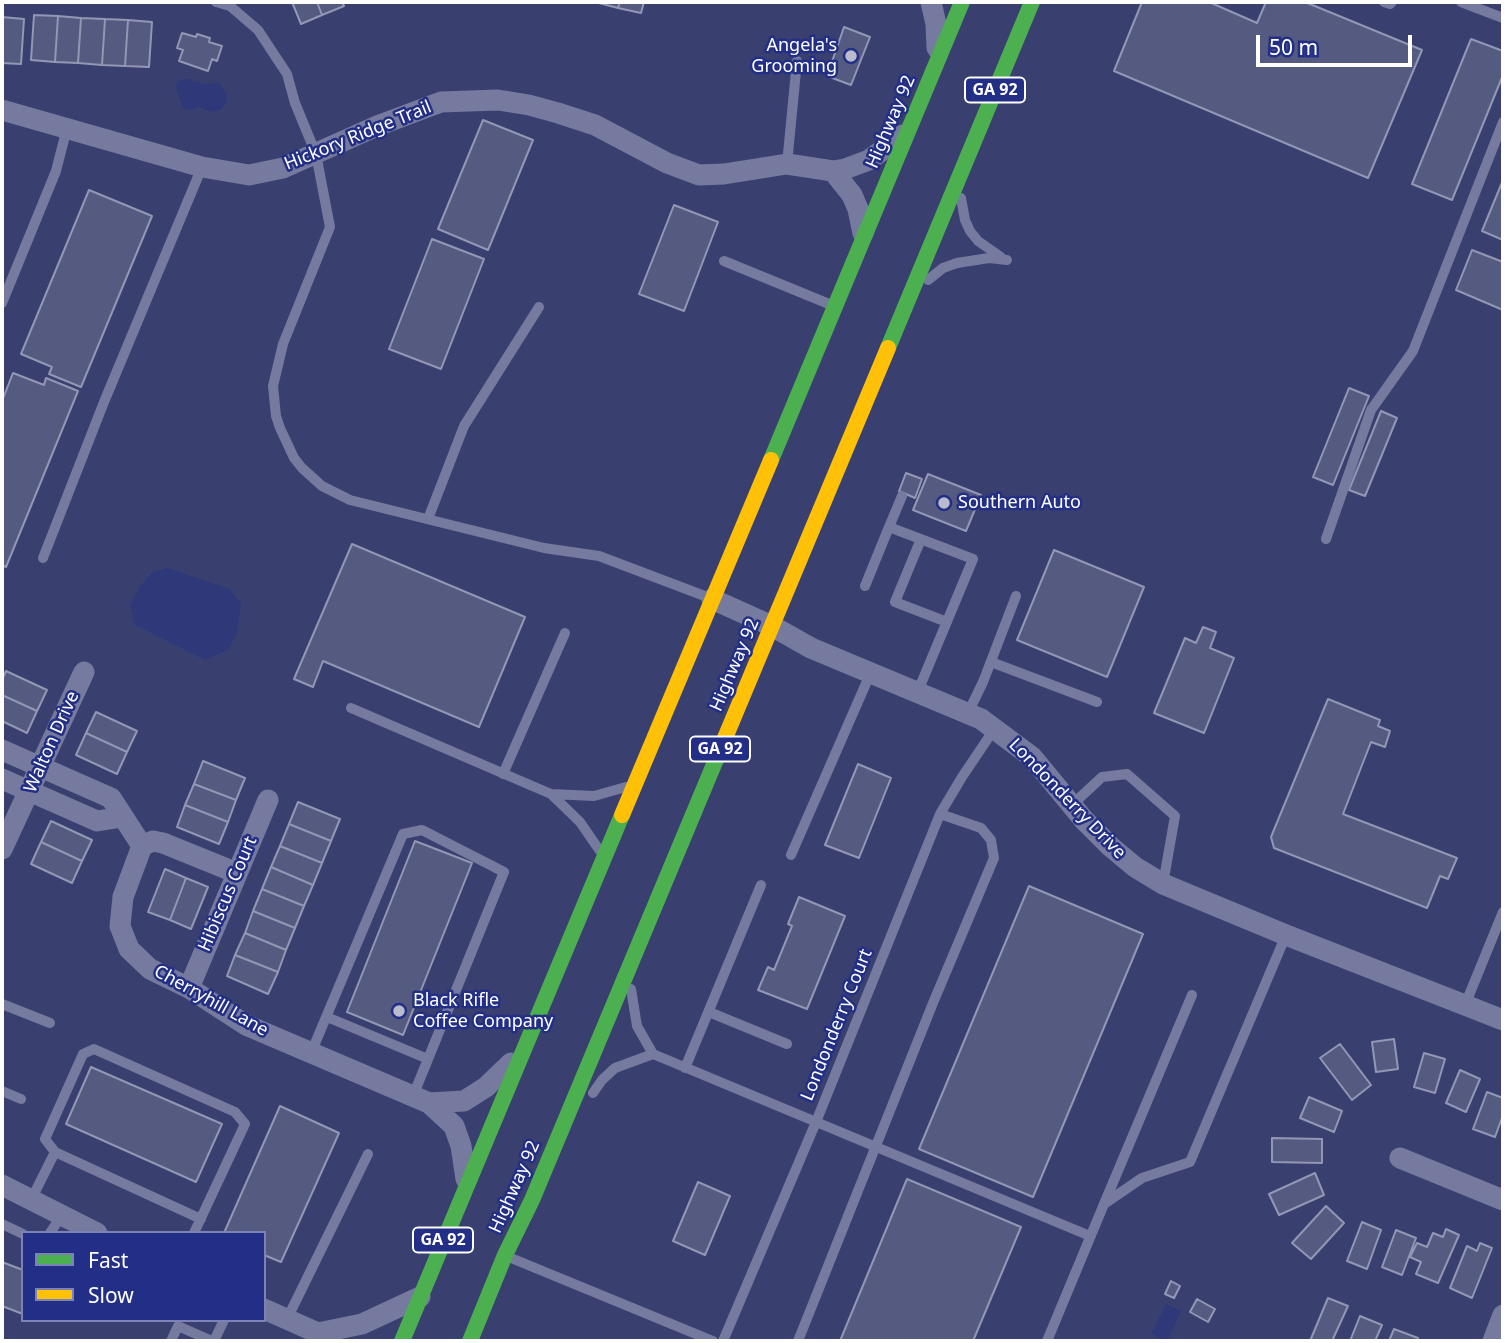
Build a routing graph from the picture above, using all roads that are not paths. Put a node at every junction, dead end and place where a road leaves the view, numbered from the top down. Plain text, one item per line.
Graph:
1 (216, 2) edge
2 (930, 2) edge
3 (962, 2) edge
4 (1032, 2) edge
5 (1384, 2) edge
6 (1392, 2) edge
7 (1461, 2) edge
8 (1503, 18) edge
9 (797, 61) dead end
10 (936, 66) junction
11 (2, 110) edge
12 (1503, 122) edge
13 (67, 128) junction
14 (909, 130) junction
15 (316, 154) junction
16 (787, 164) junction
17 (202, 167) junction
18 (833, 170) junction
19 (959, 178) junction
20 (864, 239) junction
21 (724, 261) dead end
22 (908, 299) junction
23 (2, 303) edge
24 (835, 306) junction
25 (539, 307) dead end
26 (902, 496) dead end
27 (428, 519) junction
28 (890, 527) junction
29 (920, 539) junction
30 (1326, 539) dead end
31 (43, 558) dead end
32 (865, 586) dead end
33 (1017, 596) dead end
34 (712, 599) junction
35 (947, 622) junction
36 (772, 626) junction
37 (565, 633) dead end
38 (991, 662) junction
39 (84, 672) dead end
40 (871, 672) junction
41 (918, 691) junction
42 (1097, 702) dead end
43 (351, 708) dead end
44 (968, 713) junction
45 (995, 728) junction
46 (2, 750) edge
47 (41, 765) junction
48 (503, 774) junction
49 (2, 779) edge
50 (635, 785) junction
51 (30, 791) junction
52 (551, 794) junction
53 (268, 800) dead end
54 (1073, 804) junction
55 (940, 814) junction
56 (122, 817) junction
57 (142, 846) junction
58 (2, 849) edge
59 (791, 855) dead end
60 (605, 858) junction
61 (237, 873) junction
62 (1163, 884) junction
63 (761, 885) dead end
64 (1503, 912) edge
65 (1286, 935) junction
66 (1490, 945) junction
67 (1503, 951) edge
68 (629, 966) junction
69 (189, 988) junction
70 (1192, 995) dead end
71 (2, 1004) edge
72 (1465, 1005) junction
73 (709, 1012) junction
74 (327, 1017) junction
75 (1503, 1020) edge
76 (50, 1023) dead end
77 (788, 1044) dead end
78 (524, 1050) junction
79 (311, 1053) junction
80 (653, 1054) junction
81 (428, 1059) junction
82 (685, 1068) junction
83 (2, 1091) edge
84 (20, 1099) dead end
85 (421, 1099) junction
86 (590, 1101) dead end
87 (816, 1122) junction
88 (877, 1146) junction
89 (55, 1152) junction
90 (368, 1154) dead end
91 (1400, 1158) dead end
92 (467, 1182) junction
93 (2, 1185) edge
94 (551, 1193) dead end
95 (32, 1200) junction
96 (532, 1200) junction
97 (1503, 1200) edge
98 (1104, 1204) junction
99 (201, 1219) junction
100 (2, 1224) edge
101 (56, 1224) edge
102 (88, 1231) edge
103 (195, 1231) edge
104 (21, 1233) edge
105 (1090, 1236) junction
106 (505, 1255) junction
107 (420, 1297) junction
108 (266, 1310) edge
109 (1503, 1315) edge
110 (287, 1319) junction
111 (222, 1322) edge
112 (320, 1337) edge
113 (171, 1341) edge
114 (213, 1341) edge
115 (402, 1341) edge
116 (470, 1341) edge
117 (713, 1341) edge
118 (723, 1341) edge
119 (799, 1341) edge
120 (1046, 1341) edge
121 (1493, 1341) edge

1 - 15 lane
2 - 10 street
3 - 10 main road, Highway 92 / GA 92
4 - 19 main road, Highway 92 / GA 92
5 - 6 lane
7 - 8 lane
9 - 16 lane
10 - 14 main road, Highway 92 / GA 92
11 - 13 street, Hickory Ridge Trail
12 - 30 lane
13 - 17 street, Hickory Ridge Trail
13 - 23 lane
14 - 18 street, Hickory Ridge Trail
14 - 20 main road, Highway 92 / GA 92
15 - 16 street, Hickory Ridge Trail
15 - 17 street, Hickory Ridge Trail
15 - 27 lane
16 - 18 street, Hickory Ridge Trail
17 - 31 lane
18 - 20 street
19 - 22 main road, Highway 92 / GA 92
19 - 22 lane
20 - 24 main road, Highway 92 / GA 92
21 - 24 lane
22 - 36 main road, Highway 92 / GA 92
24 - 34 main road, Highway 92 / GA 92
25 - 27 lane
26 - 28 lane
27 - 34 lane
28 - 29 lane
28 - 32 lane
29 - 35 lane
29 - 35 lane
33 - 38 lane
34 - 36 street, Londonderry Drive
34 - 50 main road, Highway 92 / GA 92
35 - 41 lane
36 - 40 street, Londonderry Drive
36 - 68 main road, Highway 92 / GA 92
37 - 48 lane
38 - 42 lane
38 - 44 lane
39 - 47 street, Walton Drive
40 - 41 street, Londonderry Drive
40 - 59 lane
41 - 44 street, Londonderry Drive
43 - 48 lane
44 - 45 street, Londonderry Drive
45 - 54 street, Londonderry Drive
45 - 55 lane, Londonderry Court
46 - 47 street
47 - 51 street, Walton Drive
47 - 56 street
48 - 52 lane
49 - 51 street
50 - 52 lane
50 - 60 main road, Highway 92 / GA 92
51 - 56 street
51 - 58 street, Walton Drive
52 - 60 lane
53 - 61 street, Hibiscus Court
54 - 62 street, Londonderry Drive
54 - 62 lane
55 - 87 lane, Londonderry Court
55 - 88 lane
56 - 57 street
57 - 61 street
57 - 69 street, Cherryhill Lane
60 - 78 main road, Highway 92 / GA 92
61 - 69 street, Hibiscus Court
62 - 65 street, Londonderry Drive
63 - 73 lane
64 - 66 lane
65 - 72 street, Londonderry Drive
65 - 98 lane
66 - 67 lane
66 - 72 lane
68 - 80 lane
68 - 96 main road, Highway 92 / GA 92
69 - 79 street, Cherryhill Lane
70 - 98 lane
71 - 76 lane
72 - 75 street, Londonderry Drive
73 - 77 lane
73 - 82 lane
74 - 79 lane
74 - 81 lane
74 - 81 lane
78 - 85 street
78 - 92 main road, Highway 92 / GA 92
79 - 85 street, Cherryhill Lane
80 - 82 lane
80 - 86 lane
81 - 85 lane
82 - 87 lane
83 - 84 lane
85 - 92 street
87 - 88 lane
87 - 118 lane, Londonderry Court
88 - 105 lane
88 - 119 lane
89 - 95 lane
89 - 99 lane
89 - 99 lane
90 - 110 lane
91 - 97 street
92 - 107 main road, Highway 92 / GA 92
93 - 95 street
94 - 96 lane
95 - 101 street
96 - 106 main road, Highway 92 / GA 92
98 - 105 lane
99 - 103 lane
100 - 104 lane
101 - 102 street
105 - 120 lane
106 - 116 main road, Highway 92 / GA 92
106 - 117 lane
107 - 112 street
107 - 115 main road, Highway 92 / GA 92
108 - 110 street
109 - 121 street
110 - 112 street
111 - 114 lane
113 - 114 lane

